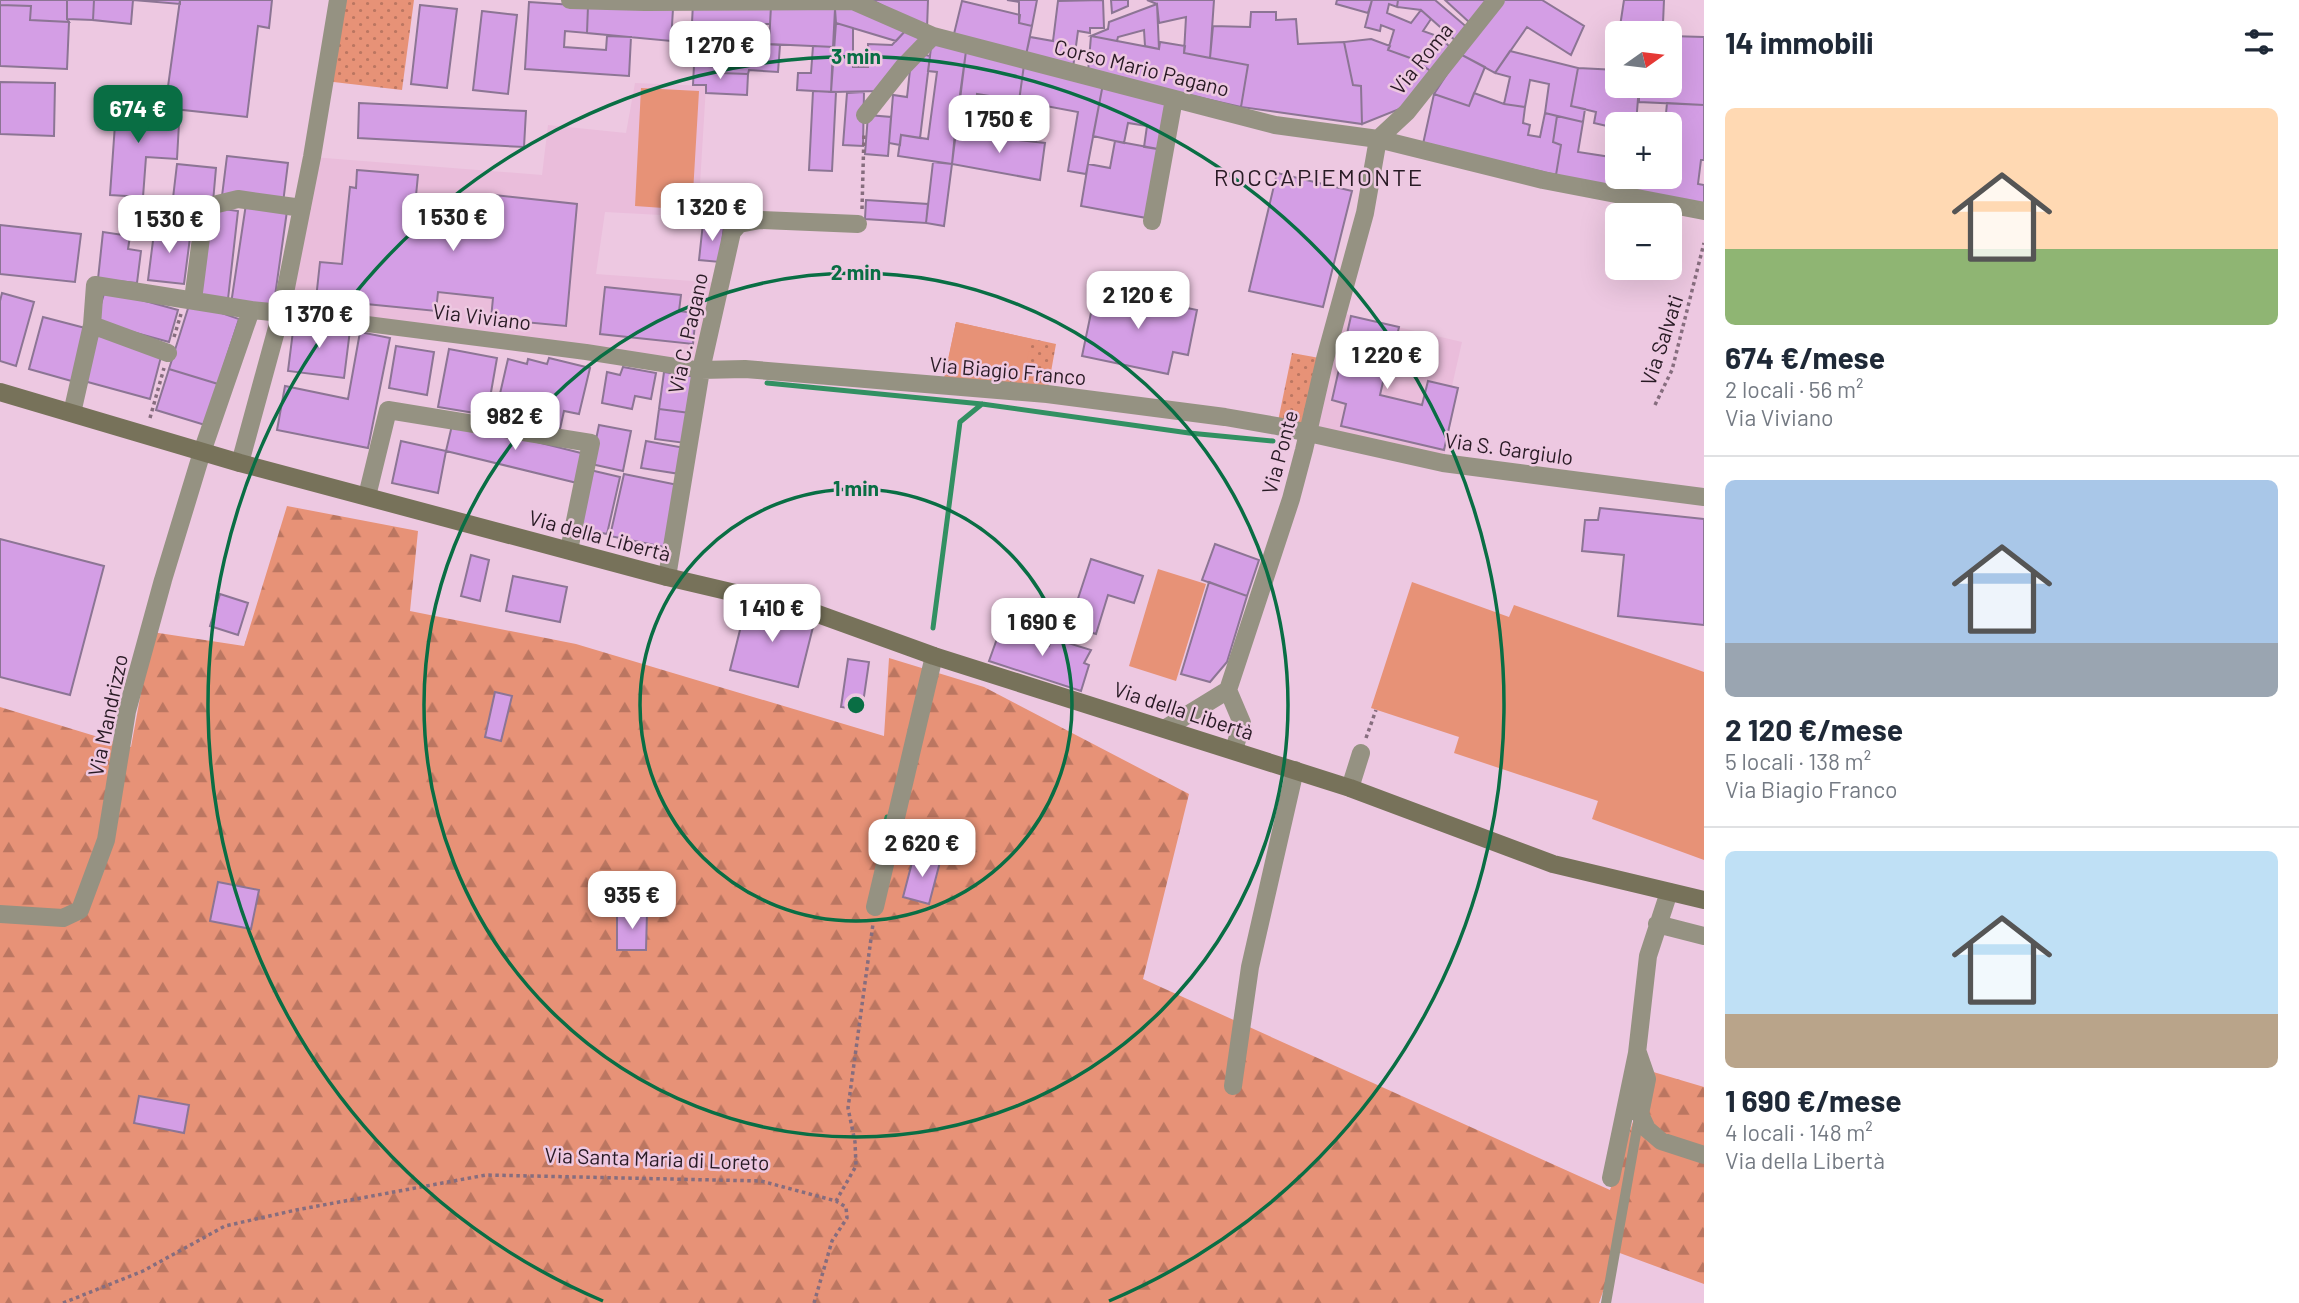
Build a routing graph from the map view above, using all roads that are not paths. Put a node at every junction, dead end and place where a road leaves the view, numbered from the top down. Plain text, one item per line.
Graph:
1 (338, 0) edge
2 (578, 0) edge
3 (1496, 0) edge
4 (853, 1) edge
5 (933, 36) junction
6 (1174, 99) junction
7 (865, 115) road end
8 (1378, 139) junction
9 (302, 208) junction
10 (1704, 211) edge
11 (1152, 221) dead end
12 (858, 224) road end
13 (193, 300) junction
14 (251, 310) junction
15 (281, 313) junction
16 (92, 326) junction
17 (168, 353) dead end
18 (701, 370) junction
19 (0, 392) edge
20 (72, 414) junction
21 (1309, 434) junction
22 (202, 452) junction
23 (240, 463) junction
24 (367, 496) junction
25 (1704, 497) edge
26 (569, 550) junction
27 (667, 577) junction
28 (934, 656) junction
29 (1228, 690) junction
30 (1199, 710) junction
31 (1166, 729) junction
32 (1193, 738) junction
33 (1234, 750) junction
34 (1361, 752) road end
35 (1295, 770) junction
36 (1350, 788) junction
37 (1669, 892) junction
38 (1704, 900) edge
39 (875, 907) road end
40 (0, 914) edge
41 (1657, 924) junction
42 (1704, 936) edge
43 (1637, 1053) junction
44 (1233, 1086) dead end
45 (1640, 1114) junction
46 (1704, 1156) edge
47 (1611, 1178) dead end
48 (1606, 1303) edge

1 - 9 street
2 - 4 street, Corso Mario Pagano
3 - 8 street, Via Roma
4 - 5 street, Corso Mario Pagano
5 - 6 street, Corso Mario Pagano
5 - 7 street
6 - 8 street, Corso Mario Pagano
6 - 11 street
8 - 10 street, Corso Mario Pagano
8 - 21 street, Via Ponte
9 - 13 street
9 - 15 street
12 - 18 street, Via C. Pagano
13 - 14 street
13 - 16 street
14 - 15 street
14 - 22 street, Via Mandrizzo
15 - 18 street, Via Viviano
15 - 23 street
16 - 17 street
16 - 20 street
18 - 21 street, Via Biagio Franco
18 - 27 street, Via C. Pagano
19 - 20 main road, Via della Libertà
20 - 22 main road, Via della Libertà
21 - 25 street, Via S. Gargiulo
21 - 29 street, Via Ponte
22 - 23 main road, Via della Libertà
22 - 40 street, Via Mandrizzo
23 - 24 main road, Via della Libertà
24 - 26 main road, Via della Libertà
24 - 26 street
26 - 27 main road, Via della Libertà
27 - 28 main road, Via della Libertà
28 - 31 main road, Via della Libertà
28 - 39 street
29 - 30 street
29 - 33 street
30 - 31 street
30 - 32 street
31 - 32 main road, Via della Libertà
32 - 33 main road, Via della Libertà
33 - 35 main road, Via della Libertà
34 - 36 street
35 - 36 main road, Via della Libertà
35 - 44 street
36 - 37 main road, Via della Libertà
37 - 38 main road, Via della Libertà
37 - 41 street
41 - 42 street
41 - 43 street
43 - 45 street
43 - 47 street
45 - 46 street
45 - 48 lane

